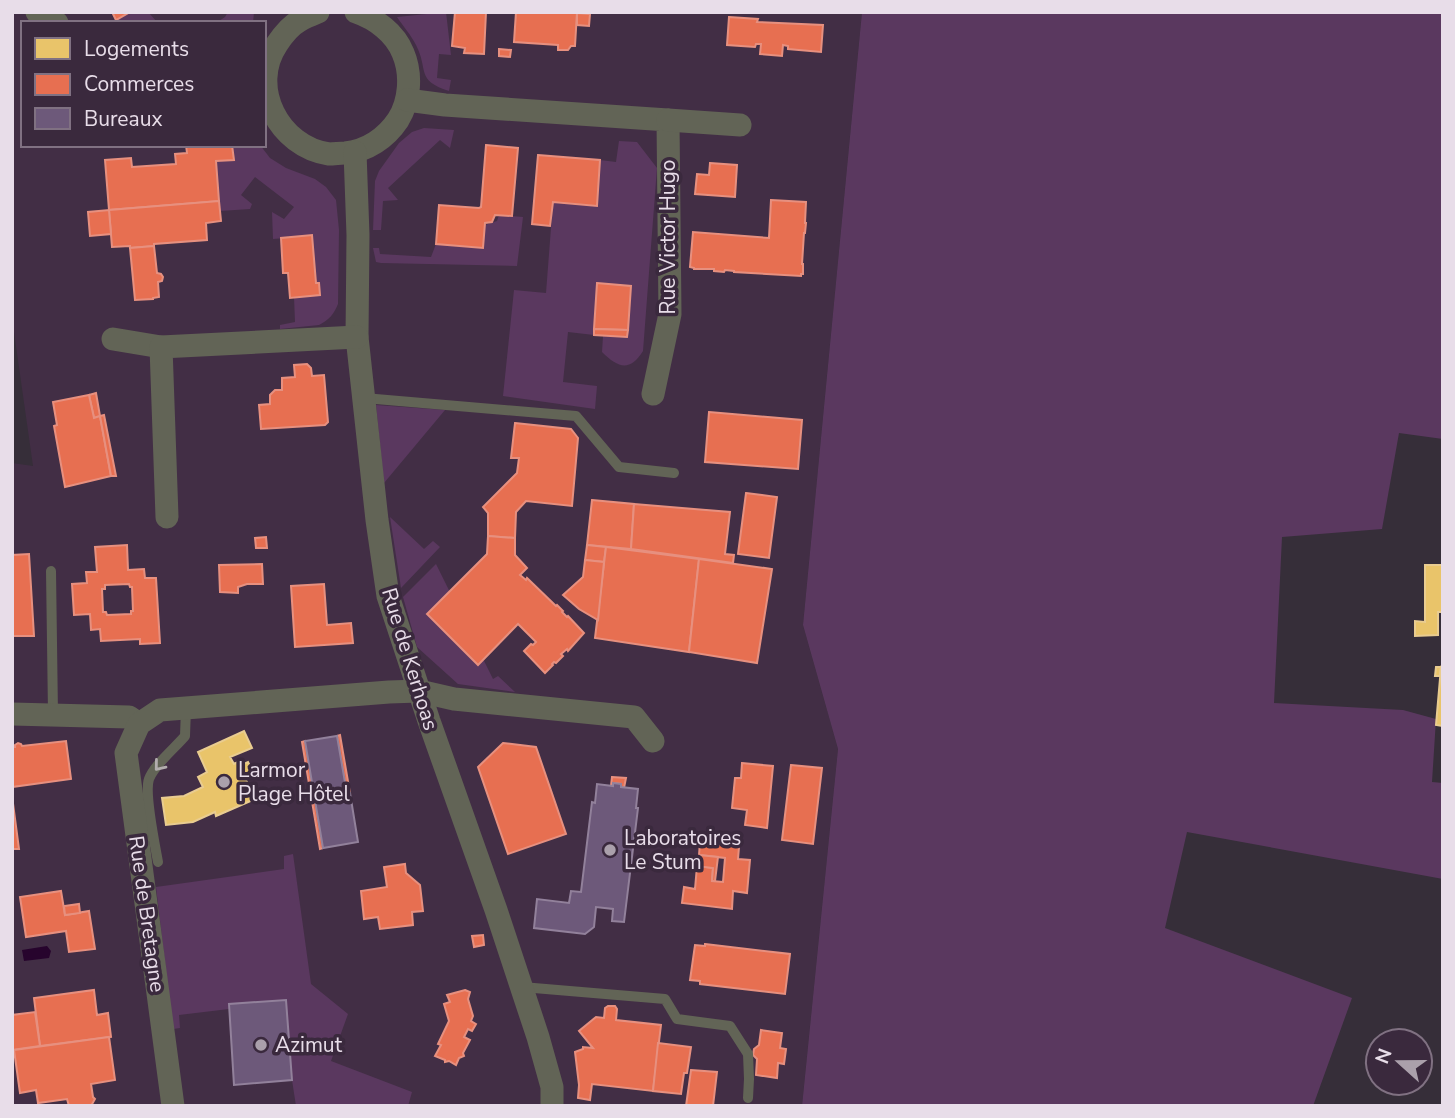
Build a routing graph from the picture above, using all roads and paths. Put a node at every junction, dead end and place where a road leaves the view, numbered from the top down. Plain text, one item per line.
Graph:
1 (37, 12) edge
2 (358, 12) edge
3 (303, 15) edge
4 (53, 21) edge
5 (266, 78) edge
6 (266, 91) edge
7 (407, 100) junction
8 (668, 120) junction
9 (740, 125) dead end
10 (355, 152) junction
11 (357, 337) junction
12 (113, 339) dead end
13 (161, 347) junction
14 (653, 394) dead end
15 (364, 398) junction
16 (674, 473) dead end
17 (167, 517) dead end
18 (51, 571) dead end
19 (419, 691) junction
20 (186, 708) junction
21 (53, 714) junction
22 (12, 715) edge
23 (139, 724) junction
24 (653, 741) dead end
25 (158, 862) dead end
26 (522, 987) junction
27 (748, 1098) dead end
28 (173, 1106) edge
29 (552, 1106) edge

1 - 4 street
2 - 7 street
3 - 5 street
6 - 10 street
7 - 8 street
7 - 10 street
8 - 9 street
8 - 14 street, Rue Victor Hugo
10 - 11 street, Rue de Kerhoas
11 - 13 street
11 - 15 street, Rue de Kerhoas
12 - 13 street
13 - 17 street
15 - 16 lane
15 - 19 street, Rue de Kerhoas
18 - 21 lane
19 - 20 street
19 - 24 street
19 - 26 street, Rue de Kerhoas
20 - 23 street
20 -> 25 lane
21 - 22 street
21 - 23 street
23 - 28 street, Rue de Bretagne
26 - 27 lane
26 - 29 street, Rue de Kerhoas

